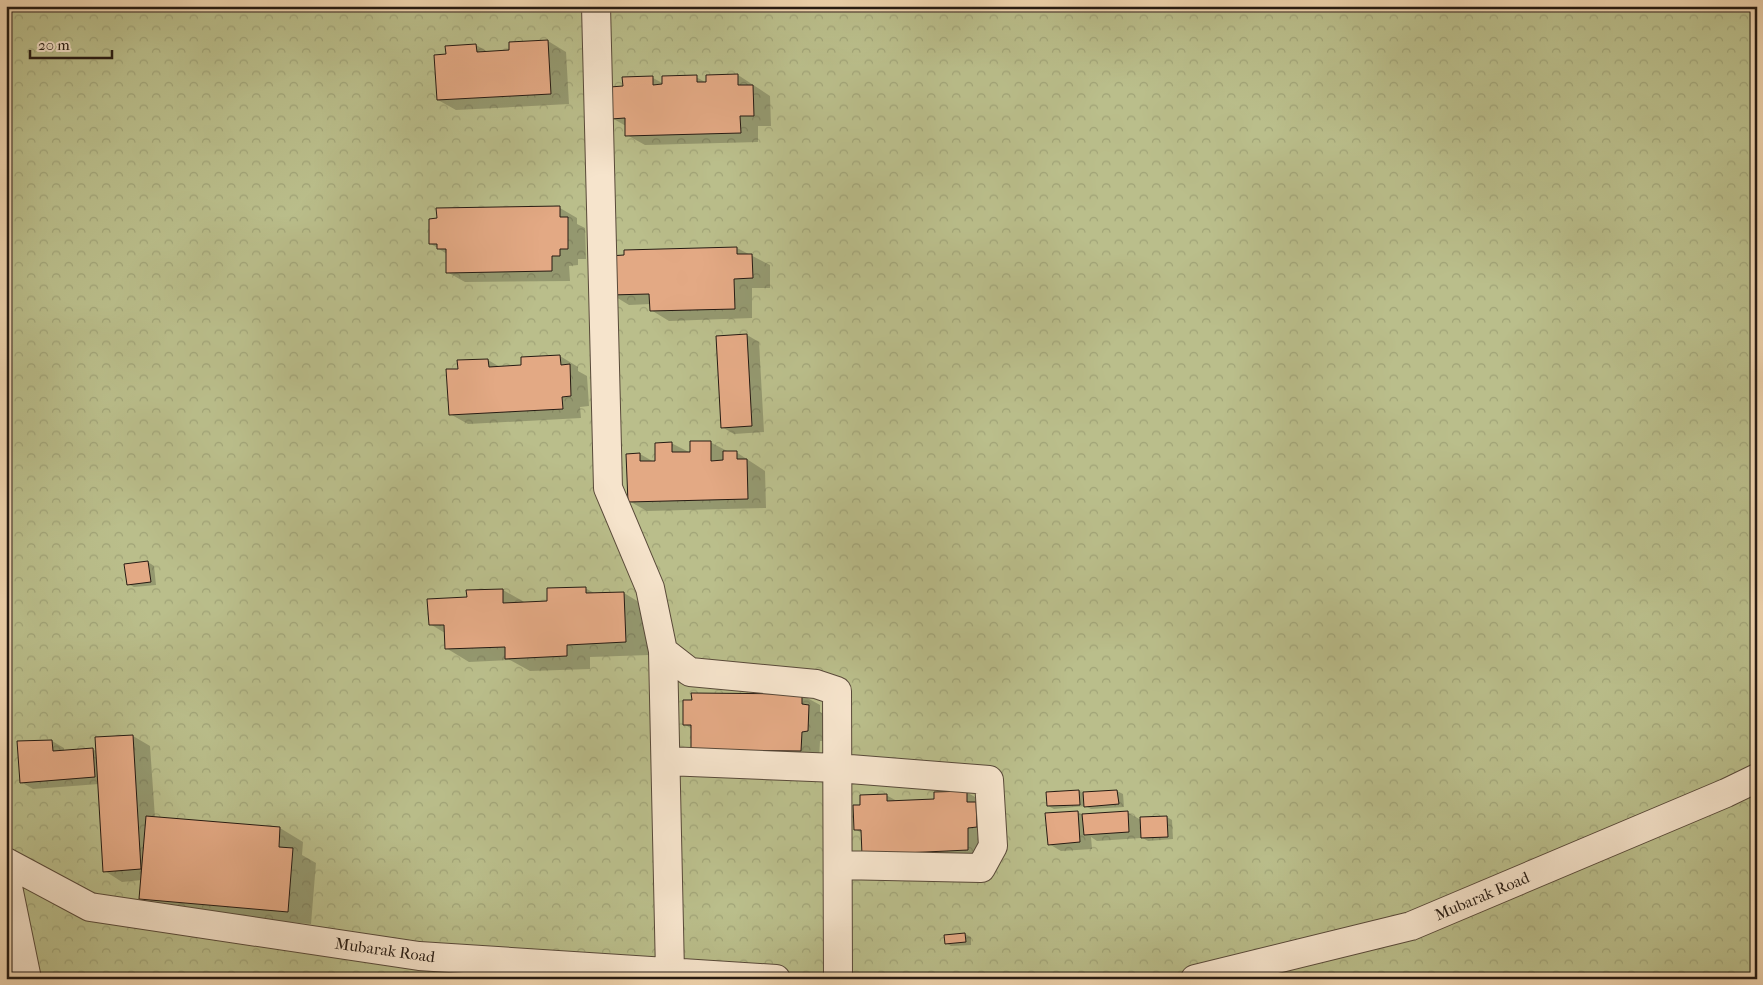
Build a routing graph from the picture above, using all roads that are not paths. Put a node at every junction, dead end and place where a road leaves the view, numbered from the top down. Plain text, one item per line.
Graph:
1 (596, 6) edge
2 (663, 651) junction
3 (666, 761) junction
4 (837, 768) junction
5 (1757, 778) edge
6 (6, 862) edge
7 (838, 865) junction
8 (6, 877) edge
9 (670, 972) junction
10 (27, 979) edge
11 (776, 979) edge
12 (838, 979) edge
13 (1195, 979) edge

1 - 2 street
2 - 3 street
2 - 4 street
3 - 4 street
3 - 9 street
4 - 7 street
4 - 7 street
5 - 13 street, Mubarak Road
6 - 9 street, Mubarak Road
7 - 12 street
8 - 10 street
9 - 11 street, Mubarak Road

